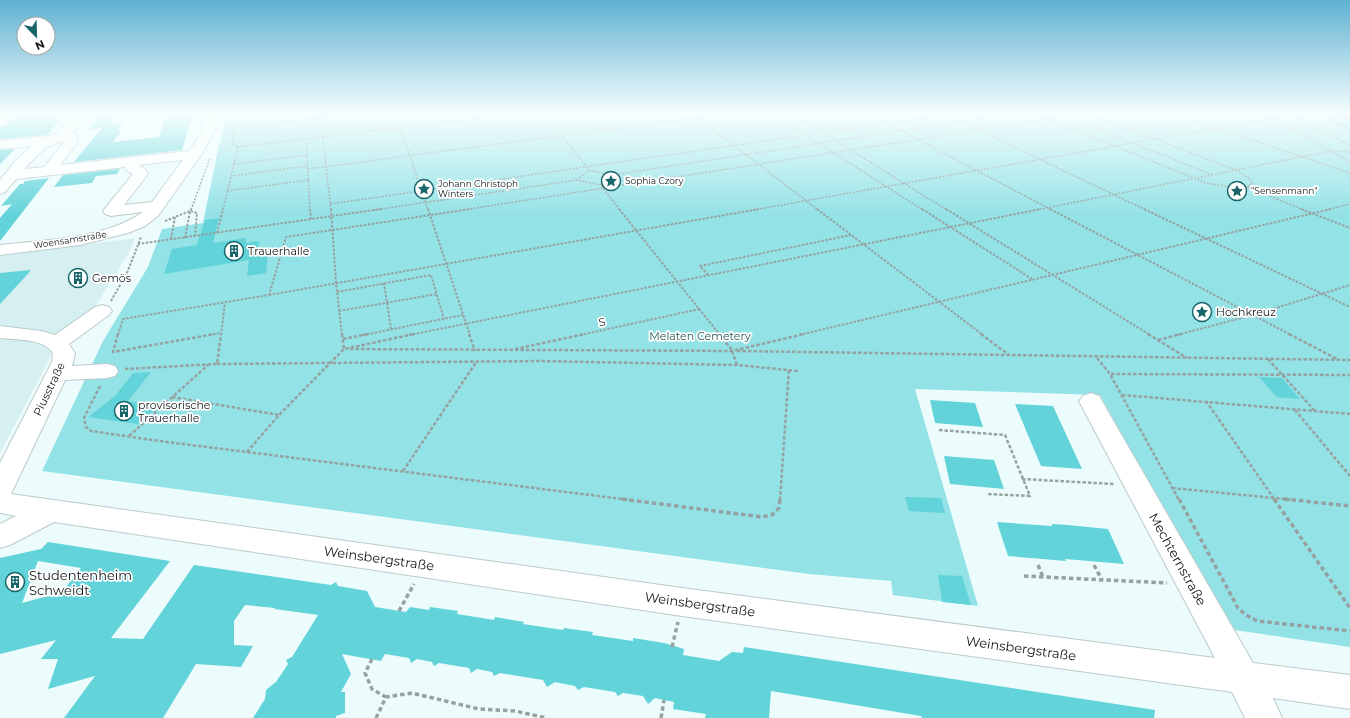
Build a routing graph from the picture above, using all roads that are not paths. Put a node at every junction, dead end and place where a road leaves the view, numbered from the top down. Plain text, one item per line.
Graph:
1 (35, 148) edge
2 (67, 148) edge
3 (199, 148) edge
4 (194, 155) junction
5 (6, 170) edge
6 (148, 171) junction
7 (182, 171) junction
8 (48, 172) junction
9 (0, 189) edge
10 (156, 206) junction
11 (0, 250) edge
12 (102, 311) road end
13 (0, 332) edge
14 (57, 343) junction
15 (109, 362) road end
16 (57, 374) junction
17 (1091, 401) dead end
18 (0, 489) edge
19 (0, 503) edge
20 (51, 511) junction
21 (0, 537) edge
22 (1242, 677) junction
23 (1350, 692) edge
24 (1264, 718) edge

1 - 5 street
2 - 8 street
3 - 4 street
4 - 6 street
4 - 7 street
5 - 8 street
5 - 9 street
6 - 7 street
6 - 8 street
6 - 10 street
7 - 10 street
10 - 11 street, Woensamstraße
12 - 14 street
13 - 14 street
14 - 16 street, Piusstraße
15 - 16 street
16 - 18 street, Piusstraße
17 - 22 street, Mechternstraße
19 - 20 street, Weinsbergstraße
20 - 21 street
20 - 22 street, Weinsbergstraße
22 - 23 street, Weinsbergstraße
22 - 24 street, Mechternstraße

